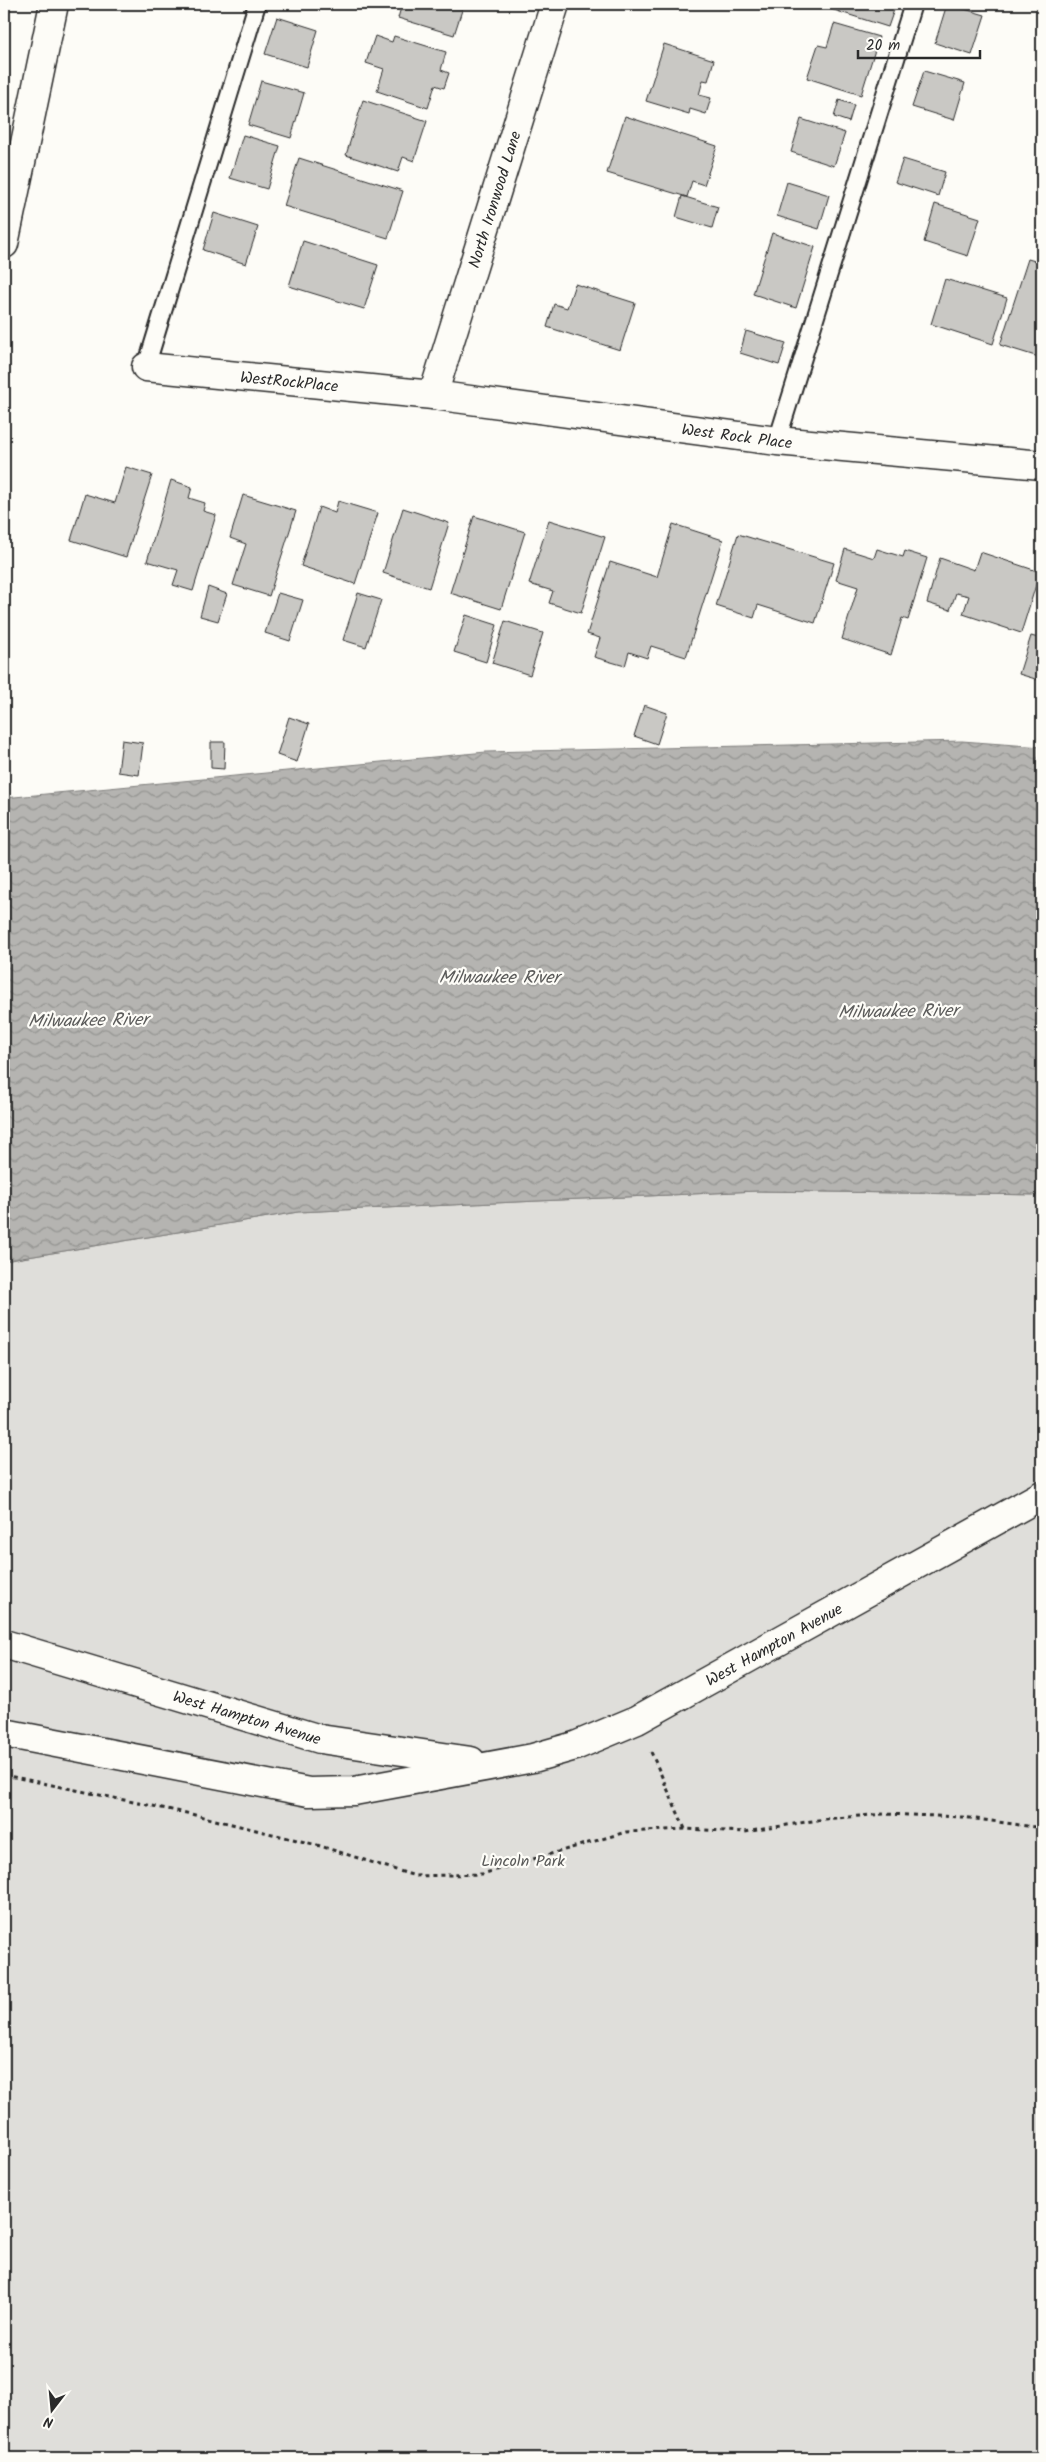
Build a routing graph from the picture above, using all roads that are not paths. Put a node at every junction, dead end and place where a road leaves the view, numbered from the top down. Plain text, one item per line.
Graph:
1 (54, 4) edge
2 (257, 4) edge
3 (555, 4) edge
4 (913, 4) edge
5 (4, 244) edge
6 (146, 367) joint
7 (433, 395) junction
8 (777, 441) junction
9 (1042, 465) edge
10 (1042, 1495) edge
11 (4, 1644) edge
12 (4, 1733) edge
13 (495, 1764) junction

1 - 5 main road
2 - 6 lane
3 - 7 main road, North Ironwood Lane
4 - 8 lane
6 - 7 main road, WestRockPlace
7 - 8 main road, West Rock Place
8 - 9 main road, West Rock Place
10 - 13 main road, West Hampton Avenue
11 - 13 main road, West Hampton Avenue
12 - 13 main road, West Hampton Avenue

